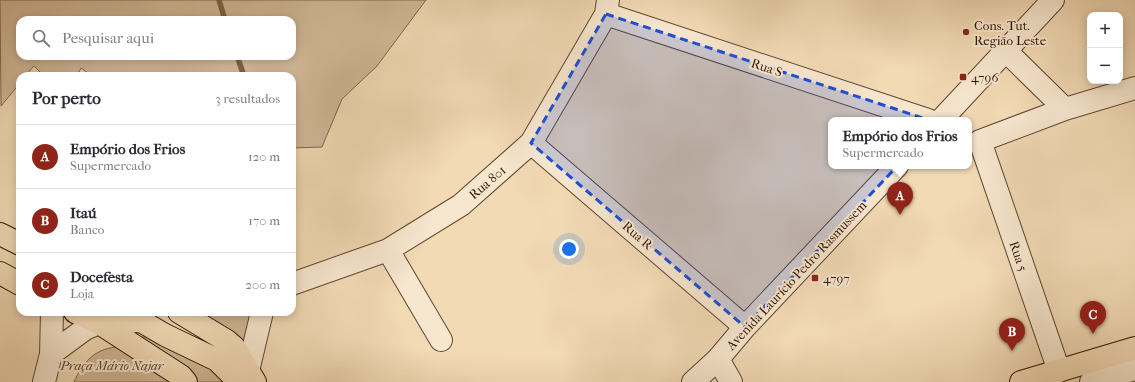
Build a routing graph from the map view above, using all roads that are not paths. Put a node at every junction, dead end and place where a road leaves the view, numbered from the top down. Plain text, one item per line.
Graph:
1 (1053, 0) edge
2 (607, 7) edge
3 (1005, 50) junction
4 (1135, 88) edge
5 (1065, 109) junction
6 (919, 117) edge
7 (944, 117) edge
8 (974, 138) edge
9 (531, 143) junction
10 (894, 169) edge
11 (0, 234) edge
12 (16, 242) edge
13 (388, 250) junction
14 (0, 274) edge
15 (16, 282) edge
16 (296, 283) edge
17 (52, 316) edge
18 (84, 316) edge
19 (186, 316) edge
20 (261, 316) edge
21 (99, 323) junction
22 (745, 327) junction
23 (441, 340) dead end
24 (1135, 348) edge
25 (51, 354) junction
26 (718, 359) junction
27 (1135, 369) edge
28 (1058, 371) junction
29 (247, 378) edge
30 (44, 382) edge
31 (186, 382) edge
32 (693, 382) edge
33 (731, 382) edge
34 (1021, 382) edge
35 (1091, 382) edge

1 - 3 street
2 - 6 street, Rua S
2 - 9 street, Rua 801
3 - 5 street
3 - 7 street
4 - 5 street
5 - 8 street
8 - 28 street, Rua 5
9 - 13 street, Rua 801
9 - 22 street, Rua R
10 - 22 street, Avenida Laurício Pedro Rasmussem
11 - 12 main road
13 - 16 street, Rua 801
13 - 23 street
14 - 15 main road
17 - 25 street
18 - 21 main road
19 - 29 main road
20 - 29 street
21 - 25 street
21 - 29 main road
21 - 31 main road
22 - 26 street, Avenida Laurício Pedro Rasmussem
24 - 28 main road
25 - 30 street
26 - 32 street, Avenida Laurício Pedro Rasmussem
26 - 33 street
27 - 35 street
28 - 34 main road

